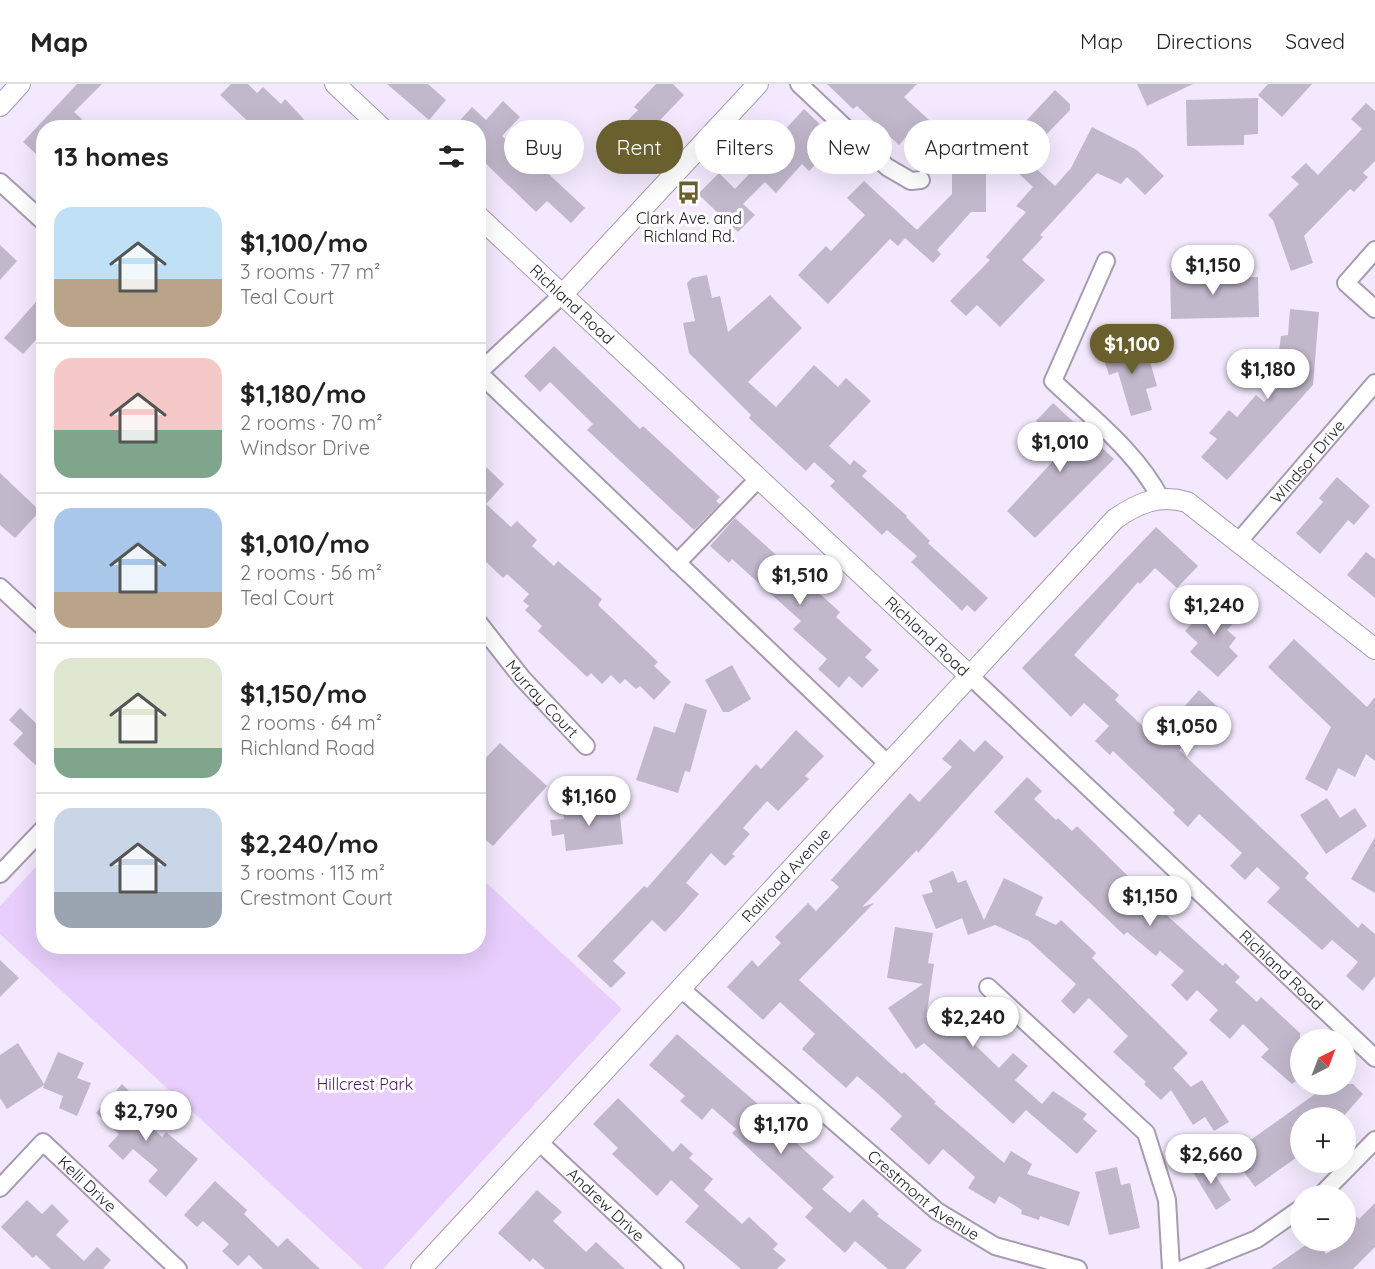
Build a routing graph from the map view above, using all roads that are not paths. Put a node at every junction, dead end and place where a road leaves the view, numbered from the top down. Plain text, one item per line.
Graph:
1 (20, 84) edge
2 (335, 84) edge
3 (799, 84) edge
4 (749, 87) edge
5 (0, 105) edge
6 (373, 120) edge
7 (921, 180) dead end
8 (0, 182) edge
9 (36, 215) edge
10 (486, 223) edge
11 (1375, 250) edge
12 (1106, 261) dead end
13 (563, 294) junction
14 (1375, 309) edge
15 (486, 366) edge
16 (486, 380) edge
17 (1375, 383) edge
18 (759, 478) junction
19 (1161, 499) junction
20 (1239, 541) junction
21 (677, 563) junction
22 (0, 587) edge
23 (36, 621) edge
24 (486, 632) edge
25 (1375, 649) edge
26 (970, 676) junction
27 (586, 746) dead end
28 (888, 764) junction
29 (36, 836) edge
30 (0, 874) edge
31 (988, 987) dead end
32 (680, 988) junction
33 (1375, 1058) edge
34 (1375, 1140) edge
35 (538, 1141) junction
36 (1331, 1185) edge
37 (0, 1188) edge
38 (1290, 1216) edge
39 (178, 1269) edge
40 (421, 1269) edge
41 (675, 1269) edge
42 (1078, 1269) edge
43 (1171, 1269) edge
44 (1183, 1269) edge

1 - 5 street
2 - 6 street
3 - 7 street
4 - 13 street
8 - 9 street
10 - 13 street, Richland Road
11 - 14 street
12 - 19 street
13 - 15 street
13 - 18 street, Richland Road
16 - 21 street
17 - 20 street, Windsor Drive
18 - 21 street
18 - 26 street, Richland Road
19 - 20 street
19 - 26 street, Railroad Avenue
20 - 25 street
21 - 28 street
22 - 23 street
24 - 27 street, Murray Court
26 - 28 street, Railroad Avenue
26 - 33 street, Richland Road
28 - 32 street, Railroad Avenue
29 - 30 street
31 - 43 street
32 - 35 street, Railroad Avenue
32 - 42 street, Crestmont Avenue
34 - 36 street
35 - 40 street, Railroad Avenue
35 - 41 street, Andrew Drive
37 - 39 street, Kelli Drive
38 - 44 street

